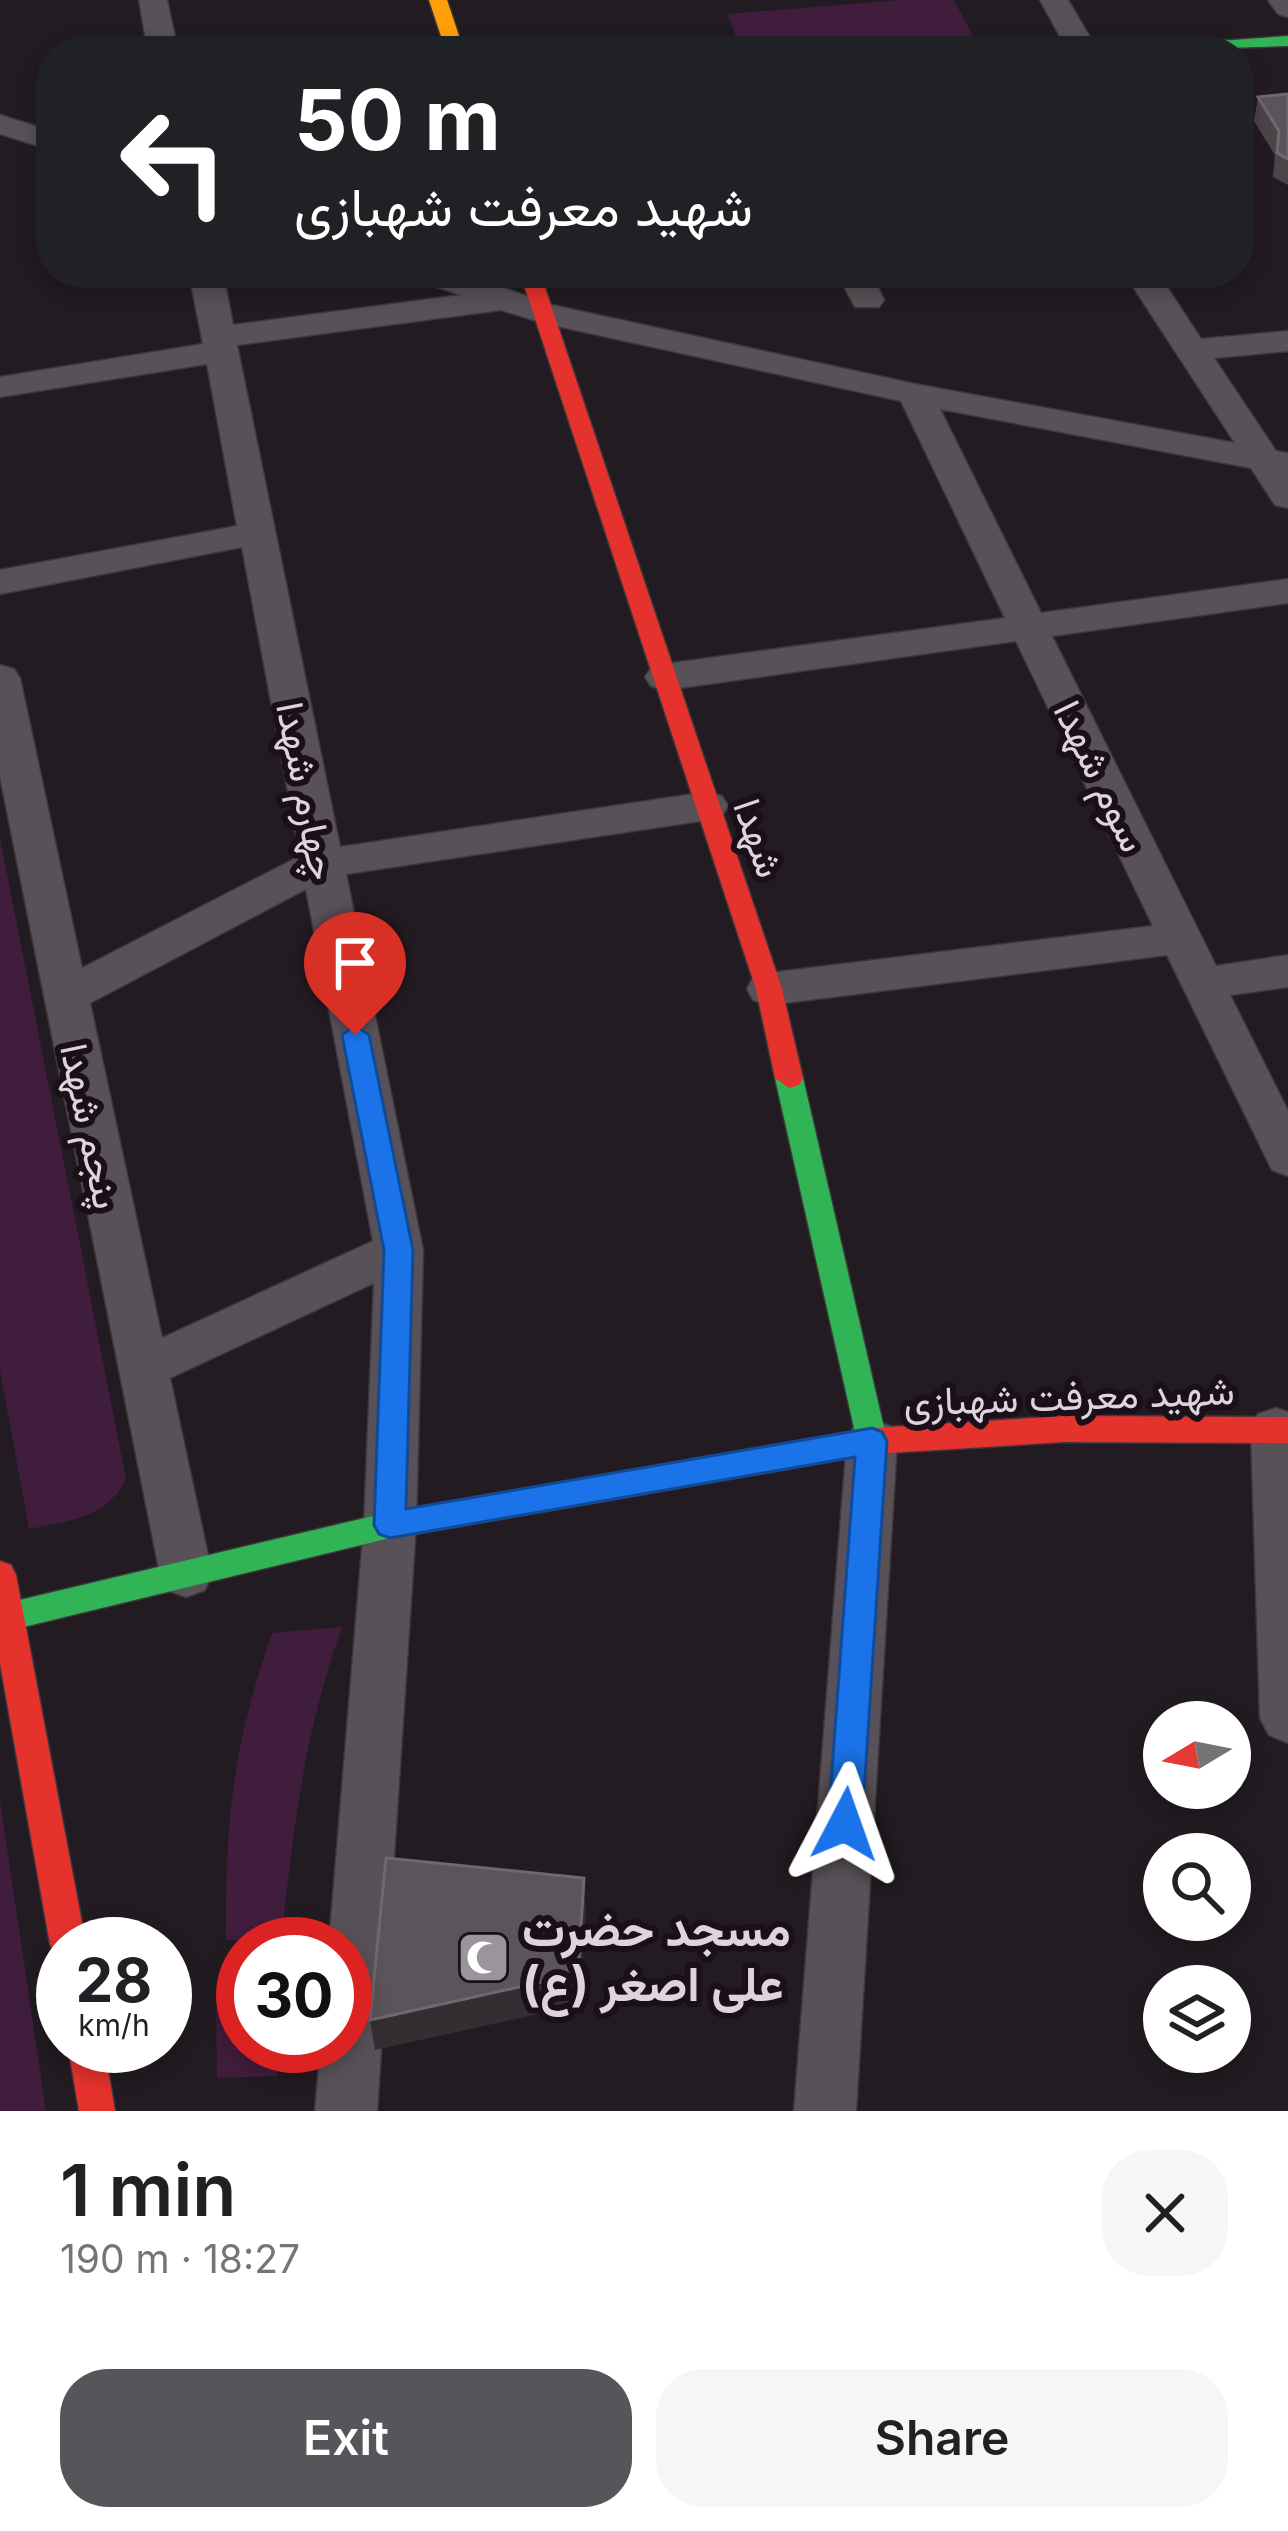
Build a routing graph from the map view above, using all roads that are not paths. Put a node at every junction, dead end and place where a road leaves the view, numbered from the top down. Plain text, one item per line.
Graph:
1 (153, 0) edge
2 (438, 0) edge
3 (1054, 0) edge
4 (1282, 0) edge
5 (1288, 8) edge
6 (160, 36) edge
7 (450, 36) edge
8 (1074, 36) edge
9 (1288, 41) edge
10 (1254, 43) edge
11 (0, 124) edge
12 (36, 136) edge
13 (209, 288) edge
14 (472, 288) edge
15 (535, 288) edge
16 (1151, 288) edge
17 (506, 300) junction
18 (543, 313) junction
19 (1288, 340) edge
20 (221, 344) junction
21 (1190, 350) junction
22 (0, 387) edge
23 (915, 394) junction
24 (1276, 462) edge
25 (1288, 497) edge
26 (258, 533) junction
27 (0, 582) edge
28 (1288, 591) edge
29 (1029, 628) junction
30 (665, 677) junction
31 (0, 678) edge
32 (707, 806) junction
33 (320, 864) junction
34 (1180, 938) junction
35 (1288, 971) edge
36 (1203, 983) junction
37 (769, 989) junction
38 (64, 998) junction
39 (1288, 1157) edge
40 (399, 1250) junction
41 (142, 1370) junction
42 (1282, 1430) edge
43 (872, 1441) junction
44 (390, 1525) junction
45 (186, 1574) junction
46 (0, 1575) edge
47 (7, 1617) junction
48 (1288, 1718) edge
49 (63, 1917) edge
50 (91, 2073) edge
51 (98, 2111) edge
52 (346, 2111) edge
53 (825, 2111) edge

1 - 6 street
2 - 7 street
3 - 8 street
4 - 5 street
9 - 10 street
11 - 12 street
13 - 20 street, چهارم شهدا
14 - 17 street
15 - 18 street, شهدا
16 - 21 street
17 - 18 street
17 - 20 street
18 - 23 street
18 - 30 street, شهدا
19 - 21 street
20 - 22 street
20 - 26 street, چهارم شهدا
21 - 24 street
23 - 24 street
23 - 29 street, سوم شهدا
24 - 25 street
26 - 27 street
26 - 33 street, چهارم شهدا
28 - 29 street
29 - 30 street
29 - 34 street, سوم شهدا
30 - 32 street, شهدا
31 - 38 street, پنجم شهدا
32 - 33 street
32 - 37 street, شهدا
33 - 38 street
33 - 40 street, چهارم شهدا
34 - 36 street, سوم شهدا
34 - 37 street
35 - 36 street
36 - 39 street, سوم شهدا
37 - 43 street, شهدا
38 - 41 street, پنجم شهدا
40 - 41 street
40 - 44 street, چهارم شهدا
41 - 45 street, پنجم شهدا
42 - 43 street, شهید معرفت شهبازی
42 - 48 street
43 - 44 street, شهید معرفت شهبازی
43 - 53 street
44 - 45 street, شهید معرفت شهبازی
44 - 52 street, چهارم شهدا
45 - 47 street, شهید معرفت شهبازی
46 - 47 street
47 - 49 street
50 - 51 street

